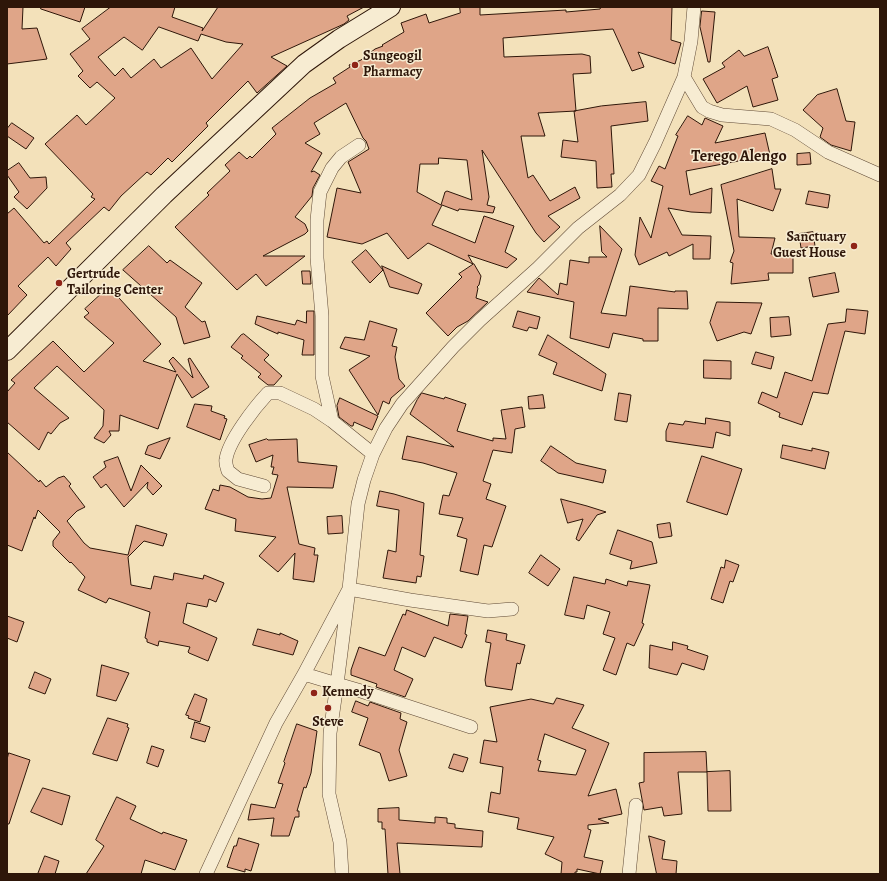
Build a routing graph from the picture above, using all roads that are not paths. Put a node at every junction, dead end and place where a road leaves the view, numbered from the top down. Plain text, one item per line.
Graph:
1 (391, 7) edge
2 (694, 7) edge
3 (684, 77) junction
4 (360, 145) dead end
5 (880, 175) edge
6 (7, 352) edge
7 (332, 421) junction
8 (373, 454) junction
9 (264, 486) dead end
10 (350, 589) junction
11 (512, 609) dead end
12 (304, 674) junction
13 (337, 684) junction
14 (471, 727) dead end
15 (636, 805) dead end
16 (206, 874) edge
17 (342, 874) edge
18 (629, 874) edge

1 - 6 street
2 - 3 street
3 - 5 street
3 - 8 street
4 - 7 street
7 - 8 street
7 - 9 street
8 - 10 street
10 - 11 street
10 - 12 street
10 - 13 street
12 - 13 street
12 - 16 street
13 - 14 street
13 - 17 street
15 - 18 street

